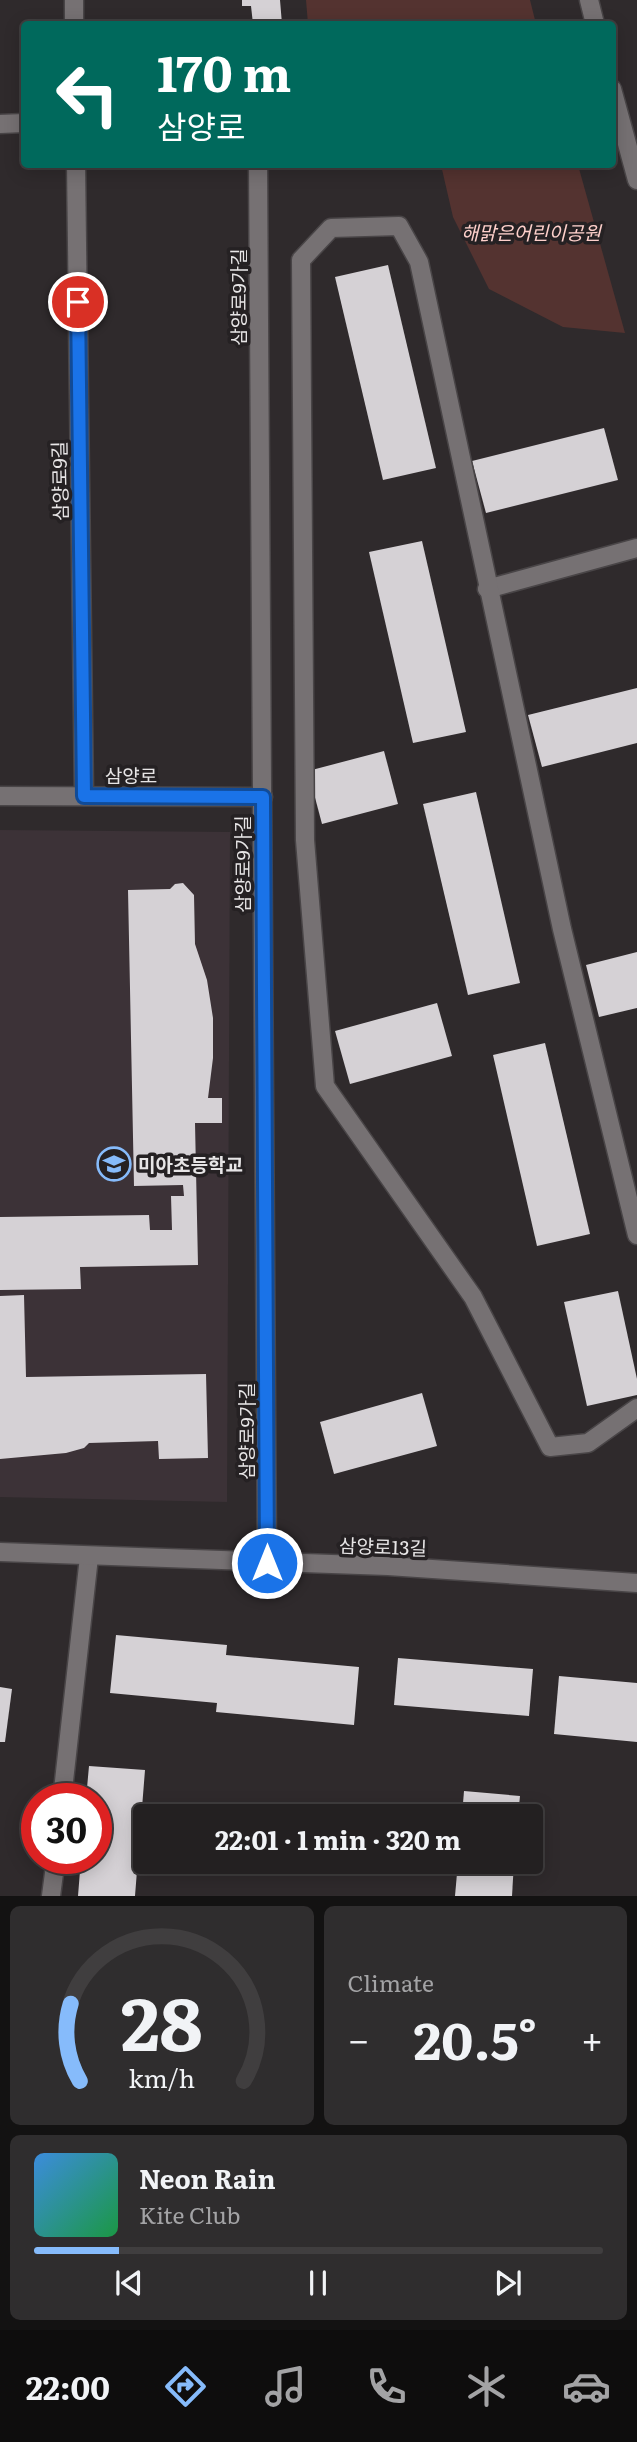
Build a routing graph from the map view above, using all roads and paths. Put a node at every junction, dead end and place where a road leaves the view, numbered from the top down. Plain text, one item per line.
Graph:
1 (74, 0) edge
2 (589, 0) edge
3 (74, 21) edge
4 (595, 21) edge
5 (616, 112) edge
6 (21, 123) edge
7 (0, 124) edge
8 (76, 168) edge
9 (258, 168) edge
10 (637, 180) edge
11 (637, 548) edge
12 (487, 589) junction
13 (0, 796) edge
14 (84, 796) junction
15 (263, 797) junction
16 (637, 1235) edge
17 (637, 1408) edge
18 (0, 1552) edge
19 (89, 1557) junction
20 (267, 1563) junction
21 (637, 1583) edge
22 (64, 1783) edge
23 (53, 1874) edge
24 (51, 1896) edge

1 - 3 street
2 - 4 street
5 - 10 street
6 - 7 street
8 - 14 street, 삼양로9길
9 - 15 street, 삼양로9가길
11 - 12 street
12 - 16 street
12 - 17 street
13 - 14 street, 삼양로
14 - 15 street, 삼양로
15 - 20 street, 삼양로9가길
18 - 19 street, 삼양로13길
19 - 20 street, 삼양로13길
19 - 22 street
20 - 21 street, 삼양로13길
23 - 24 street

